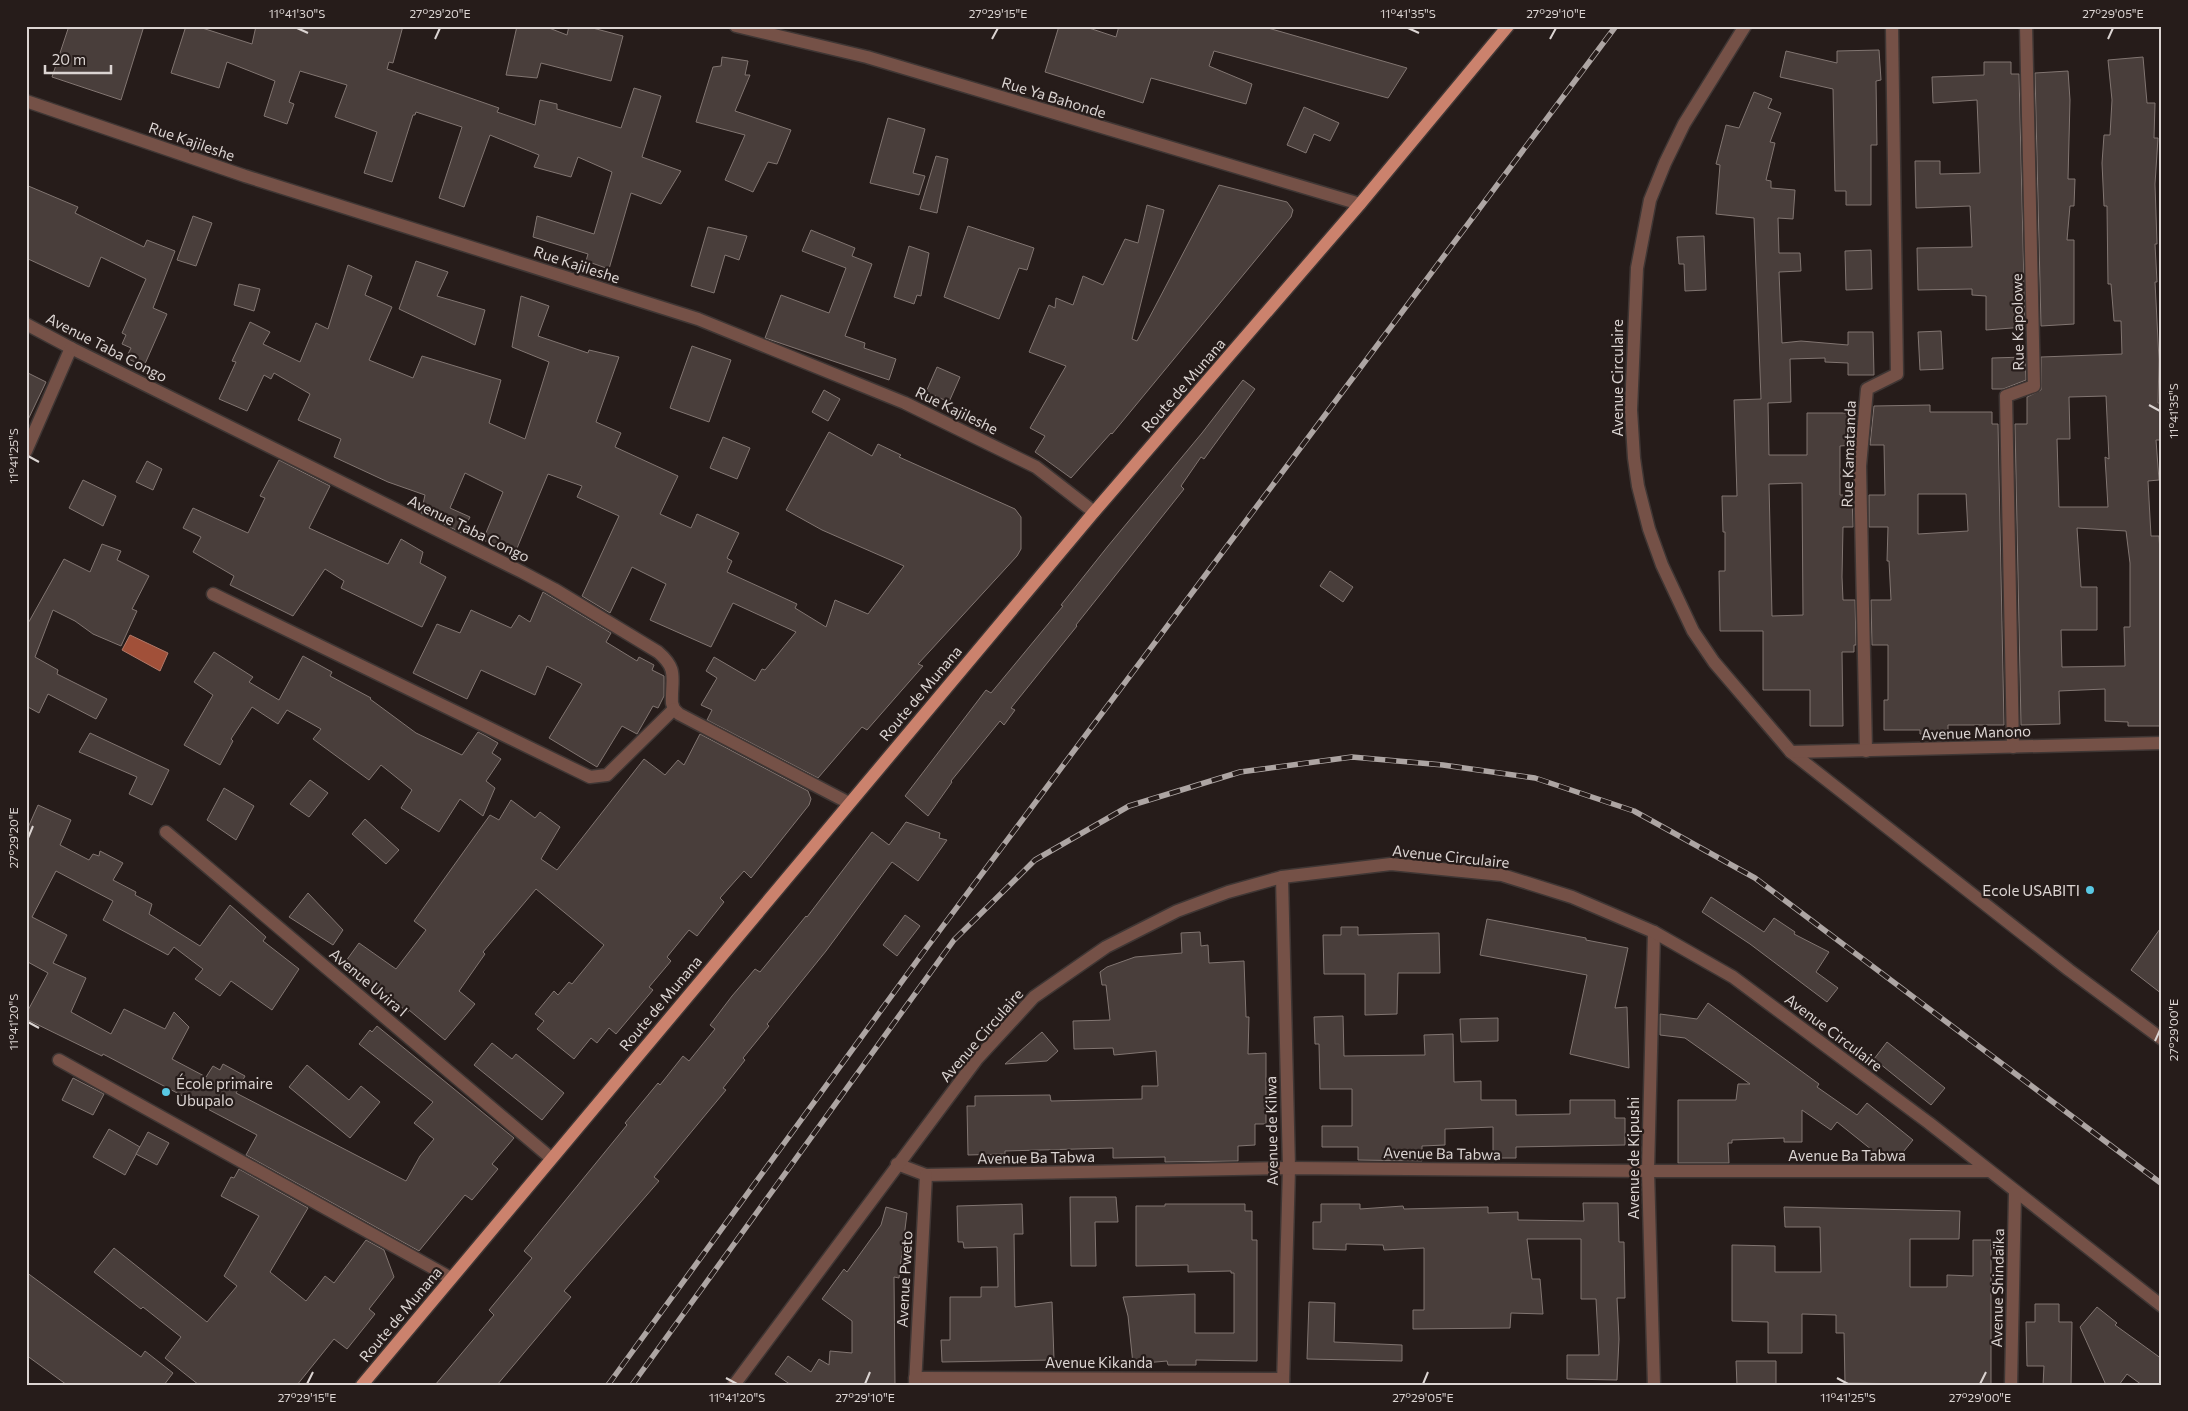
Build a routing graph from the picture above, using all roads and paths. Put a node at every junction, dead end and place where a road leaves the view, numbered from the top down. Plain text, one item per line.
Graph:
1 (736, 26) edge
2 (1508, 26) edge
3 (1745, 26) edge
4 (1892, 26) edge
5 (2026, 26) edge
6 (26, 101) edge
7 (1360, 204) junction
8 (26, 324) edge
9 (71, 348) junction
10 (26, 451) edge
11 (1094, 512) junction
12 (213, 594) dead end
13 (674, 709) junction
14 (2162, 743) edge
15 (2013, 747) junction
16 (1866, 751) junction
17 (1791, 752) junction
18 (849, 803) junction
19 (166, 832) dead end
20 (1282, 878) junction
21 (1654, 932) junction
22 (2162, 1039) edge
23 (59, 1060) dead end
24 (551, 1158) junction
25 (897, 1164) junction
26 (1289, 1168) junction
27 (1988, 1170) junction
28 (1648, 1171) junction
29 (926, 1175) junction
30 (2015, 1193) junction
31 (451, 1278) junction
32 (2162, 1306) edge
33 (915, 1381) edge
34 (1282, 1382) edge
35 (362, 1385) edge
36 (734, 1385) edge
37 (1654, 1385) edge
38 (2011, 1385) edge

1 - 7 street, Rue Ya Bahonde
2 - 7 main road, Route de Munana
3 - 17 street, Avenue Circulaire
4 - 16 street, Rue Kamatanda
5 - 15 street, Rue Kapolowe
6 - 11 street, Rue Kajileshe
7 - 11 main road, Route de Munana
8 - 9 street, Avenue Taba Congo
9 - 10 street
9 - 13 street, Avenue Taba Congo
11 - 18 main road, Route de Munana
12 - 13 street
13 - 18 street
14 - 15 street, Avenue Manono
15 - 16 street, Avenue Manono
16 - 17 street, Avenue Manono
17 - 22 street, Avenue Circulaire
18 - 24 main road, Route de Munana
19 - 24 street, Avenue Uvira I
20 - 21 street, Avenue Circulaire
20 - 25 street, Avenue Circulaire
20 - 26 street, Avenue de Kilwa
21 - 27 street, Avenue Circulaire
21 - 28 street, Avenue de Kipushi
23 - 31 street
24 - 31 main road, Route de Munana
25 - 29 street, Avenue Ba Tabwa
25 - 36 street, Avenue Circulaire
26 - 28 street, Avenue Ba Tabwa
26 - 29 street, Avenue Ba Tabwa
26 - 34 street, Avenue de Kilwa
27 - 28 street, Avenue Ba Tabwa
27 - 30 street, Avenue Circulaire
28 - 37 street, Avenue de Kipushi
29 - 33 street, Avenue Pweto
30 - 32 street, Avenue Circulaire
30 - 38 street, Avenue Shindaïka
31 - 35 main road, Route de Munana
33 - 34 street, Avenue Kikanda

